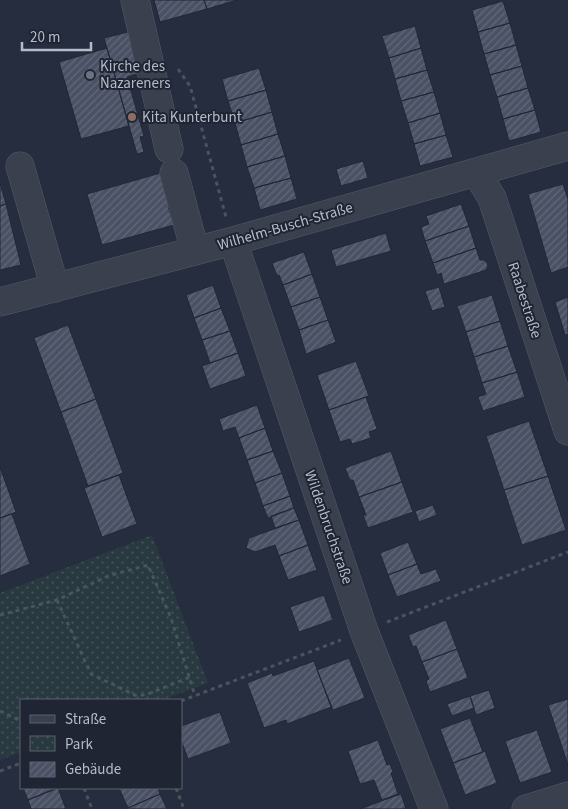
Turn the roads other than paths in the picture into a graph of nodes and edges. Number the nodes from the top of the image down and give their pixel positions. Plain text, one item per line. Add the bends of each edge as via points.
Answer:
1 (135, 0) edge
2 (568, 146) edge
3 (20, 166) dead end
4 (476, 172) junction
5 (233, 241) junction
6 (195, 251) junction
7 (55, 288) junction
8 (0, 302) edge
9 (568, 431) edge
10 (568, 796) edge
11 (434, 809) edge
12 (526, 809) edge

1 - 6 street
2 - 4 street, Wilhelm-Busch-Straße
3 - 7 street
4 - 5 street, Wilhelm-Busch-Straße
4 - 9 street, Raabestraße via 492,198
5 - 6 street, Wilhelm-Busch-Straße
5 - 11 street, Wildenbruchstraße via 364,631
6 - 7 street, Wilhelm-Busch-Straße
7 - 8 street, Wilhelm-Busch-Straße
10 - 12 street

